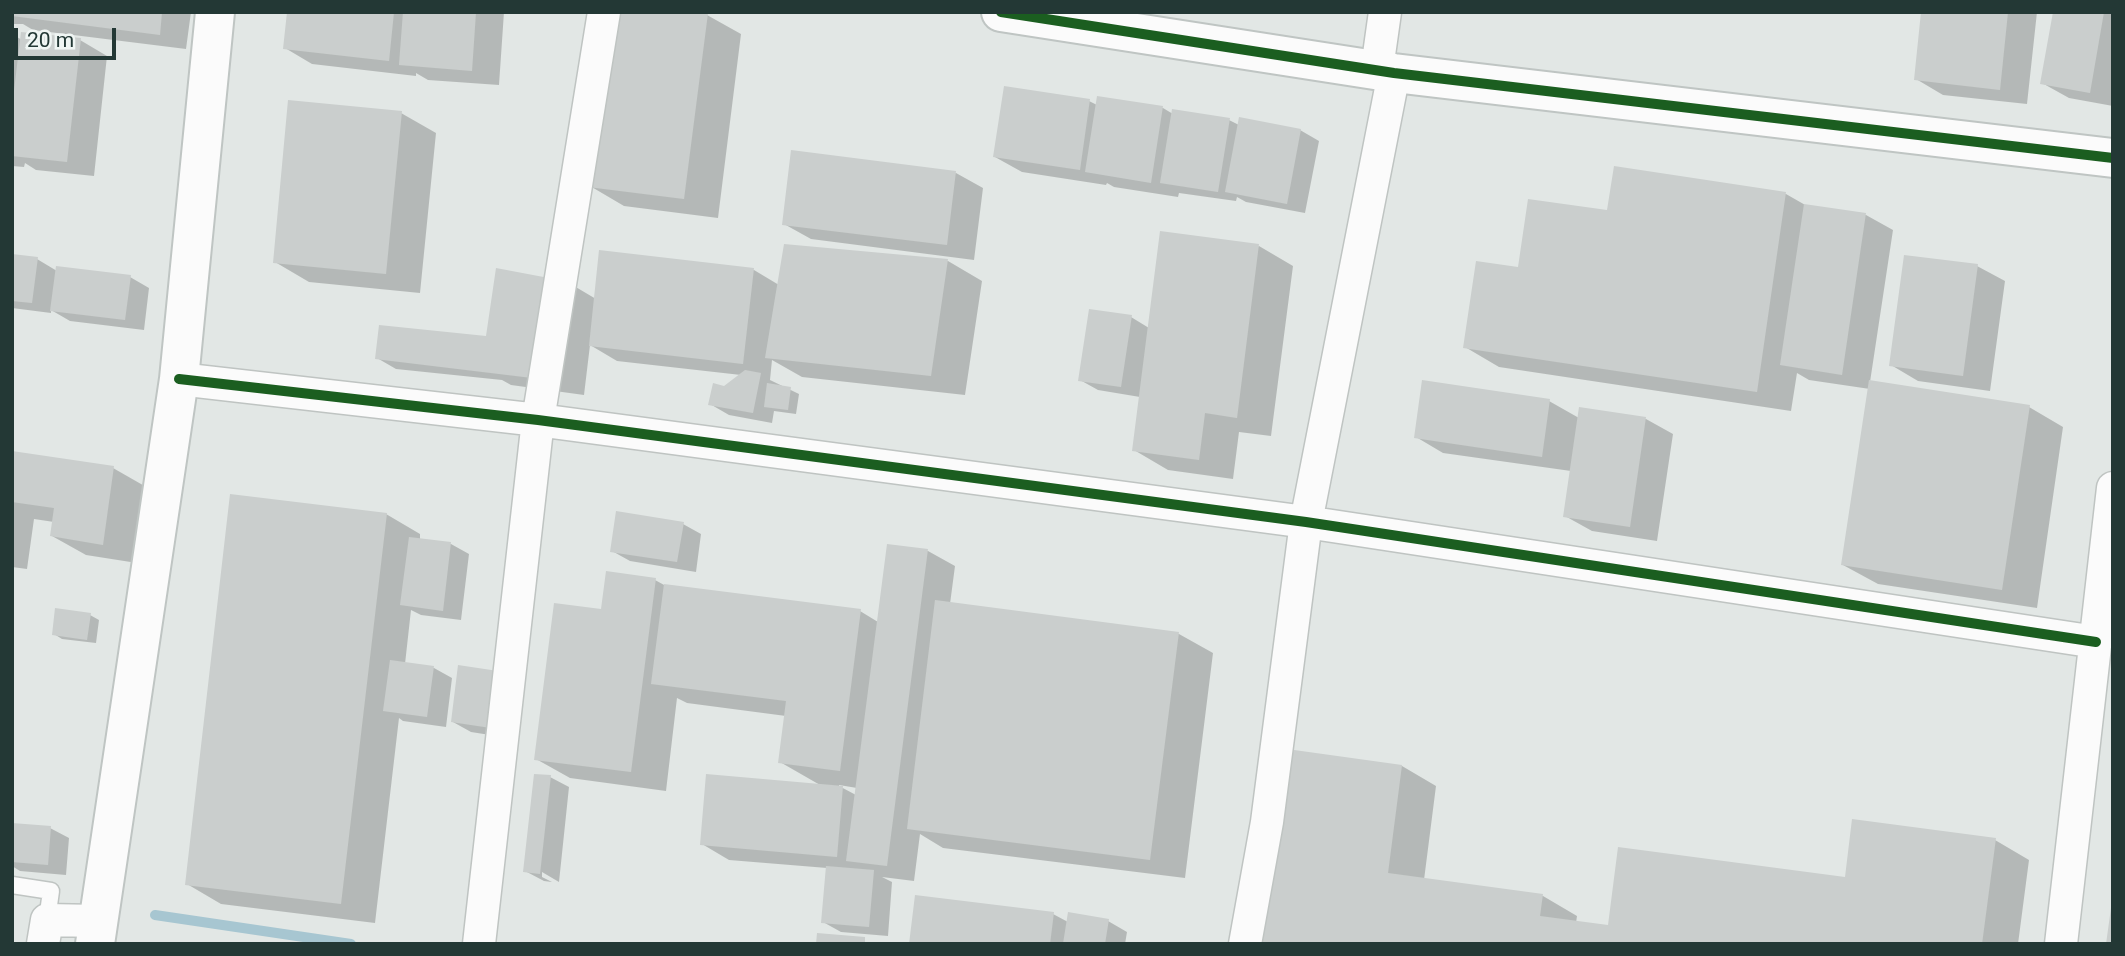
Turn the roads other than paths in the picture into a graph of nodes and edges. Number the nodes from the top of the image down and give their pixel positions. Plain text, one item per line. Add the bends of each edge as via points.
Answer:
1 (215, 12) edge
2 (604, 12) edge
3 (1001, 12) edge
4 (1385, 12) edge
5 (1385, 71) junction
6 (2113, 158) edge
7 (179, 379) junction
8 (538, 420) junction
9 (2113, 488) edge
10 (1306, 522) junction
11 (2096, 642) junction
12 (12, 885) edge
13 (45, 932) edge
14 (97, 932) edge
15 (479, 944) edge
16 (1245, 944) edge
17 (2061, 944) edge

1 - 7 street
2 - 8 street
3 - 5 street
4 - 5 street
5 - 6 street
5 - 10 street
7 - 8 street
7 - 14 street
8 - 10 street
8 - 15 street
9 - 11 street
10 - 11 street
10 - 16 street
11 - 17 street
12 - 13 lane via 51,891
13 - 14 street

